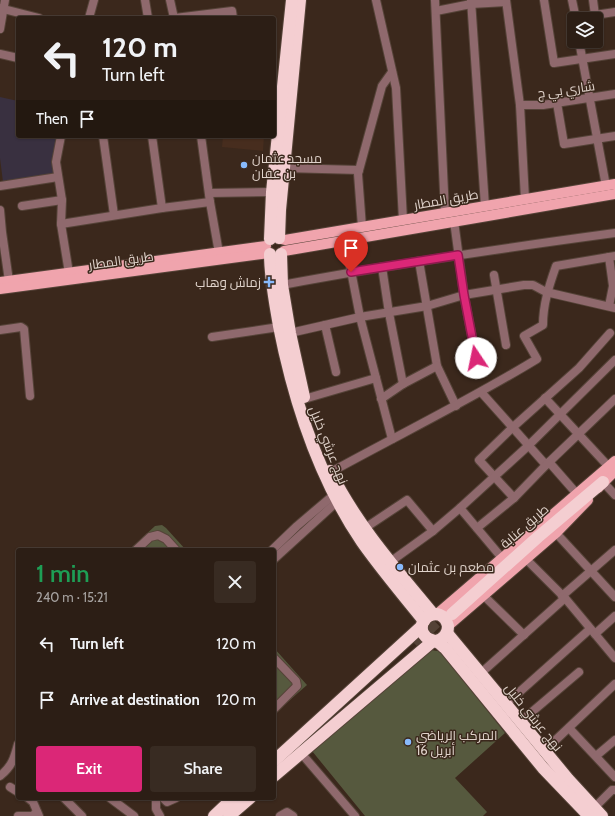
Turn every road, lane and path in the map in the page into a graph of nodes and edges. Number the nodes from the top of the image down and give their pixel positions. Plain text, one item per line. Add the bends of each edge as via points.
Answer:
1 (5, 0) edge
2 (94, 0) edge
3 (145, 0) edge
4 (170, 0) edge
5 (292, 0) edge
6 (300, 0) edge
7 (376, 0) edge
8 (435, 0) edge
9 (544, 0) edge
10 (572, 0) edge
11 (593, 0) edge
12 (506, 1) edge
13 (471, 2) edge
14 (2, 8) edge
15 (436, 11) junction
16 (575, 12) edge
17 (595, 12) edge
18 (615, 12) edge
19 (603, 14) edge
20 (32, 16) edge
21 (90, 16) edge
22 (148, 16) edge
23 (174, 16) edge
24 (198, 16) edge
25 (233, 16) edge
26 (0, 30) edge
27 (581, 48) edge
28 (0, 54) edge
29 (615, 54) edge
30 (16, 58) edge
31 (582, 59) junction
32 (392, 72) junction
33 (615, 94) edge
34 (278, 96) edge
35 (590, 98) junction
36 (557, 103) junction
37 (520, 105) junction
38 (276, 128) edge
39 (615, 136) edge
40 (61, 138) edge
41 (103, 138) edge
42 (152, 138) edge
43 (201, 138) edge
44 (275, 138) edge
45 (597, 139) junction
46 (284, 168) junction
47 (359, 170) junction
48 (58, 177) junction
49 (610, 185) edge
50 (0, 186) edge
51 (272, 192) junction
52 (209, 193) junction
53 (615, 194) edge
54 (524, 199) junction
55 (62, 200) junction
56 (210, 202) junction
57 (22, 206) dead end
58 (485, 206) junction
59 (162, 208) junction
60 (0, 210) edge
61 (445, 213) junction
62 (114, 215) junction
63 (402, 220) junction
64 (454, 221) junction
65 (61, 224) junction
66 (362, 227) junction
67 (1, 232) edge
68 (615, 233) edge
69 (345, 240) junction
70 (275, 247) junction
71 (458, 255) junction
72 (220, 256) junction
73 (612, 256) edge
74 (419, 261) junction
75 (382, 267) junction
76 (351, 272) junction
77 (69, 273) junction
78 (494, 275) dead end
79 (5, 285) edge
80 (282, 285) junction
81 (496, 290) junction
82 (546, 292) junction
83 (464, 295) junction
84 (426, 306) junction
85 (612, 307) edge
86 (389, 313) junction
87 (360, 318) junction
88 (325, 325) junction
89 (279, 327) junction
90 (0, 330) edge
91 (290, 333) junction
92 (610, 334) dead end
93 (212, 337) dead end
94 (506, 345) dead end
95 (476, 358) dead end
96 (615, 360) edge
97 (437, 366) junction
98 (336, 372) dead end
99 (376, 378) junction
100 (403, 384) junction
101 (481, 392) junction
102 (30, 396) dead end
103 (545, 398) junction
104 (304, 399) junction
105 (381, 399) junction
106 (615, 399) edge
107 (456, 406) junction
108 (561, 415) junction
109 (512, 428) junction
110 (578, 434) junction
111 (392, 439) junction
112 (528, 446) junction
113 (547, 463) junction
114 (613, 466) edge
115 (331, 472) junction
116 (494, 477) junction
117 (600, 480) junction
118 (577, 494) junction
119 (615, 495) edge
120 (338, 496) junction
121 (514, 498) junction
122 (460, 508) junction
123 (365, 528) junction
124 (477, 528) junction
125 (433, 531) junction
126 (556, 533) junction
127 (138, 548) edge
128 (174, 548) edge
129 (274, 548) edge
130 (615, 550) edge
131 (276, 557) edge
132 (502, 558) junction
133 (526, 559) junction
134 (390, 562) junction
135 (591, 571) junction
136 (483, 595) junction
137 (564, 597) junction
138 (615, 597) edge
139 (451, 612) tunnel mouth
140 (615, 616) edge
141 (422, 629) junction
142 (448, 629) junction
143 (592, 632) junction
144 (524, 635) junction
145 (434, 641) junction
146 (448, 652) junction
147 (615, 658) edge
148 (276, 660) edge
149 (579, 672) dead end
150 (481, 673) junction
151 (615, 684) edge
152 (506, 704) junction
153 (276, 707) edge
154 (520, 722) junction
155 (569, 728) junction
156 (615, 740) edge
157 (16, 750) edge
158 (302, 751) junction
159 (544, 751) junction
160 (596, 756) junction
161 (276, 759) edge
162 (276, 774) edge
163 (0, 776) edge
164 (615, 776) edge
165 (10, 788) dead end
166 (615, 790) edge
167 (16, 791) edge
168 (30, 800) edge
169 (66, 800) edge
170 (112, 800) edge
171 (156, 800) edge
172 (231, 800) edge
173 (248, 800) edge
174 (125, 813) edge
175 (595, 813) edge
176 (350, 814) edge
177 (35, 815) edge
178 (18, 816) edge
179 (82, 816) edge
180 (134, 816) edge
181 (160, 816) edge
182 (214, 816) edge
183 (229, 816) edge
184 (280, 816) edge
185 (293, 816) edge

1 - 14 street
2 - 21 street
3 - 22 street
4 - 23 street
5 - 34 highway, نهج عرشي خليل
6 - 46 highway, نهج عرشي خليل
7 - 32 street
8 - 15 street
9 - 31 street via 554,63
10 - 16 street
11 - 17 street
12 - 13 street
12 - 37 street
13 - 15 street
13 - 58 street
14 - 20 street
14 - 26 street
15 - 61 street
18 - 19 street
24 - 25 street via 232,11
27 - 31 street
28 - 30 street
29 - 31 street
31 - 35 street
32 - 47 street via 382,86
32 - 63 street via 396,88
33 - 35 street, شاري بي ج
34 - 38 highway, نهج عرشي خليل
35 - 36 street, شاري بي ج
35 - 45 street
36 - 37 street, شاري بي ج
36 - 45 street via 564,144
37 - 54 street
39 - 45 street
40 - 48 street via 56,162
41 - 62 street
42 - 59 street
43 - 52 street
44 - 51 highway, نهج عرشي خليل
45 - 49 street
46 - 47 street
46 - 70 highway, نهج عرشي خليل
47 - 66 street
48 - 50 street
48 - 55 street
49 - 54 main road, طريق المطار
51 - 52 street
51 - 70 highway, نهج عرشي خليل
52 - 56 street
53 - 64 main road, طريق المطار
54 - 58 main road, طريق المطار
55 - 57 street
55 - 65 street
56 - 59 street
56 - 72 street
58 - 61 main road, طريق المطار
59 - 62 street
60 - 67 street
61 - 63 main road, طريق المطار
62 - 65 street
63 - 66 main road, طريق المطار
64 - 69 main road, طريق المطار
64 - 71 street
65 - 77 street
66 - 70 main road, طريق المطار via 285,240
67 - 79 street
68 - 71 street
69 - 70 main road, طريق المطار
69 - 76 street
70 - 72 main road, طريق المطار
70 - 80 highway, نهج عرشي خليل
70 - 89 highway, نهج عرشي خليل via 271,275
71 - 74 street
71 - 83 street
72 - 77 main road, طريق المطار
72 - 79 main road, طريق المطار
73 - 82 street via 556,266
73 - 85 street
74 - 75 street
74 - 84 street
75 - 76 street
75 - 86 street
76 - 80 street
76 - 87 street
77 - 79 main road, طريق المطار
78 - 81 street
80 - 91 highway, نهج عرشي خليل
81 - 82 street via 533,285
81 - 83 street
81 - 94 street
82 - 85 street
82 - 101 street via 542,325 524,336 537,359
83 - 84 street
83 - 95 street
84 - 86 street
84 - 97 street
86 - 87 street
86 - 100 street
87 - 88 street
87 - 99 street
88 - 91 street
88 - 98 street
89 - 93 street
89 - 120 highway, نهج عرشي خليل via 304,425 318,459
90 - 102 street via 20,327 24,329
91 - 104 highway, نهج عرشي خليل
92 - 103 street via 579,368
96 - 108 street
97 - 100 street
97 - 107 street
99 - 104 street
99 - 105 street
100 - 105 street
101 - 107 street
101 - 109 street
103 - 108 street
103 - 109 street
104 - 115 highway, نهج عرشي خليل
105 - 111 street
106 - 110 street
107 - 111 street
108 - 110 street
108 - 112 street
109 - 112 street
109 - 116 street via 479,460
110 - 113 street
110 - 114 street
111 - 115 street
112 - 113 street
112 - 116 street
113 - 118 street
113 - 121 street
114 - 117 main road, طريق عنابة
115 - 120 highway, نهج عرشي خليل
116 - 121 street
116 - 122 street
117 - 118 main road
117 - 119 street
117 - 126 main road via 575,515
117 - 139 highway, طريق عنابة
118 - 132 main road
120 - 123 highway, نهج عرشي خليل
120 - 129 street
120 - 131 street
120 - 141 highway, نهج عرشي خليل via 362,542
121 - 124 street
122 - 124 street
122 - 125 street
123 - 125 street via 407,500
123 - 134 highway, نهج عرشي خليل
124 - 132 street
125 - 134 street
126 - 133 main road
126 - 135 street
127 - 128 street via 150,537 158,535
130 - 135 street
132 - 141 main road
133 - 136 main road
133 - 137 street
134 - 141 highway, نهج عرشي خليل
135 - 137 street
135 - 138 street
136 - 142 main road
136 - 144 street
137 - 143 street
137 - 144 street
140 - 143 street
141 - 142 highway, نهج عرشي خليل via 443,617
141 - 145 highway
141 - 145 highway, نهج عرشي خليل via 425,636
141 - 146 highway via 434,648
141 - 158 highway
141 - 161 highway
142 - 145 highway via 441,639
142 - 150 highway, نهج عرشي خليل
143 - 147 street
143 - 152 street
144 - 150 street
145 - 146 highway, نهج عرشي خليل
146 - 175 highway, نهج عرشي خليل via 543,768
148 - 153 street via 296,681 297,686
149 - 154 street
150 - 152 highway, نهج عرشي خليل
151 - 155 street
152 - 154 highway, نهج عرشي خليل
154 - 159 highway, نهج عرشي خليل
155 - 159 street
155 - 160 street
156 - 160 street
157 - 163 street via 9,769
158 - 162 highway
158 - 176 street
159 - 175 highway, نهج عرشي خليل
160 - 164 street
165 - 167 street
166 - 175 street via 612,790
168 - 177 street
169 - 179 street
170 - 174 street
171 - 181 street via 156,809
172 - 182 highway
173 - 183 highway
174 - 180 street
177 - 178 street
184 - 185 street via 287,812

